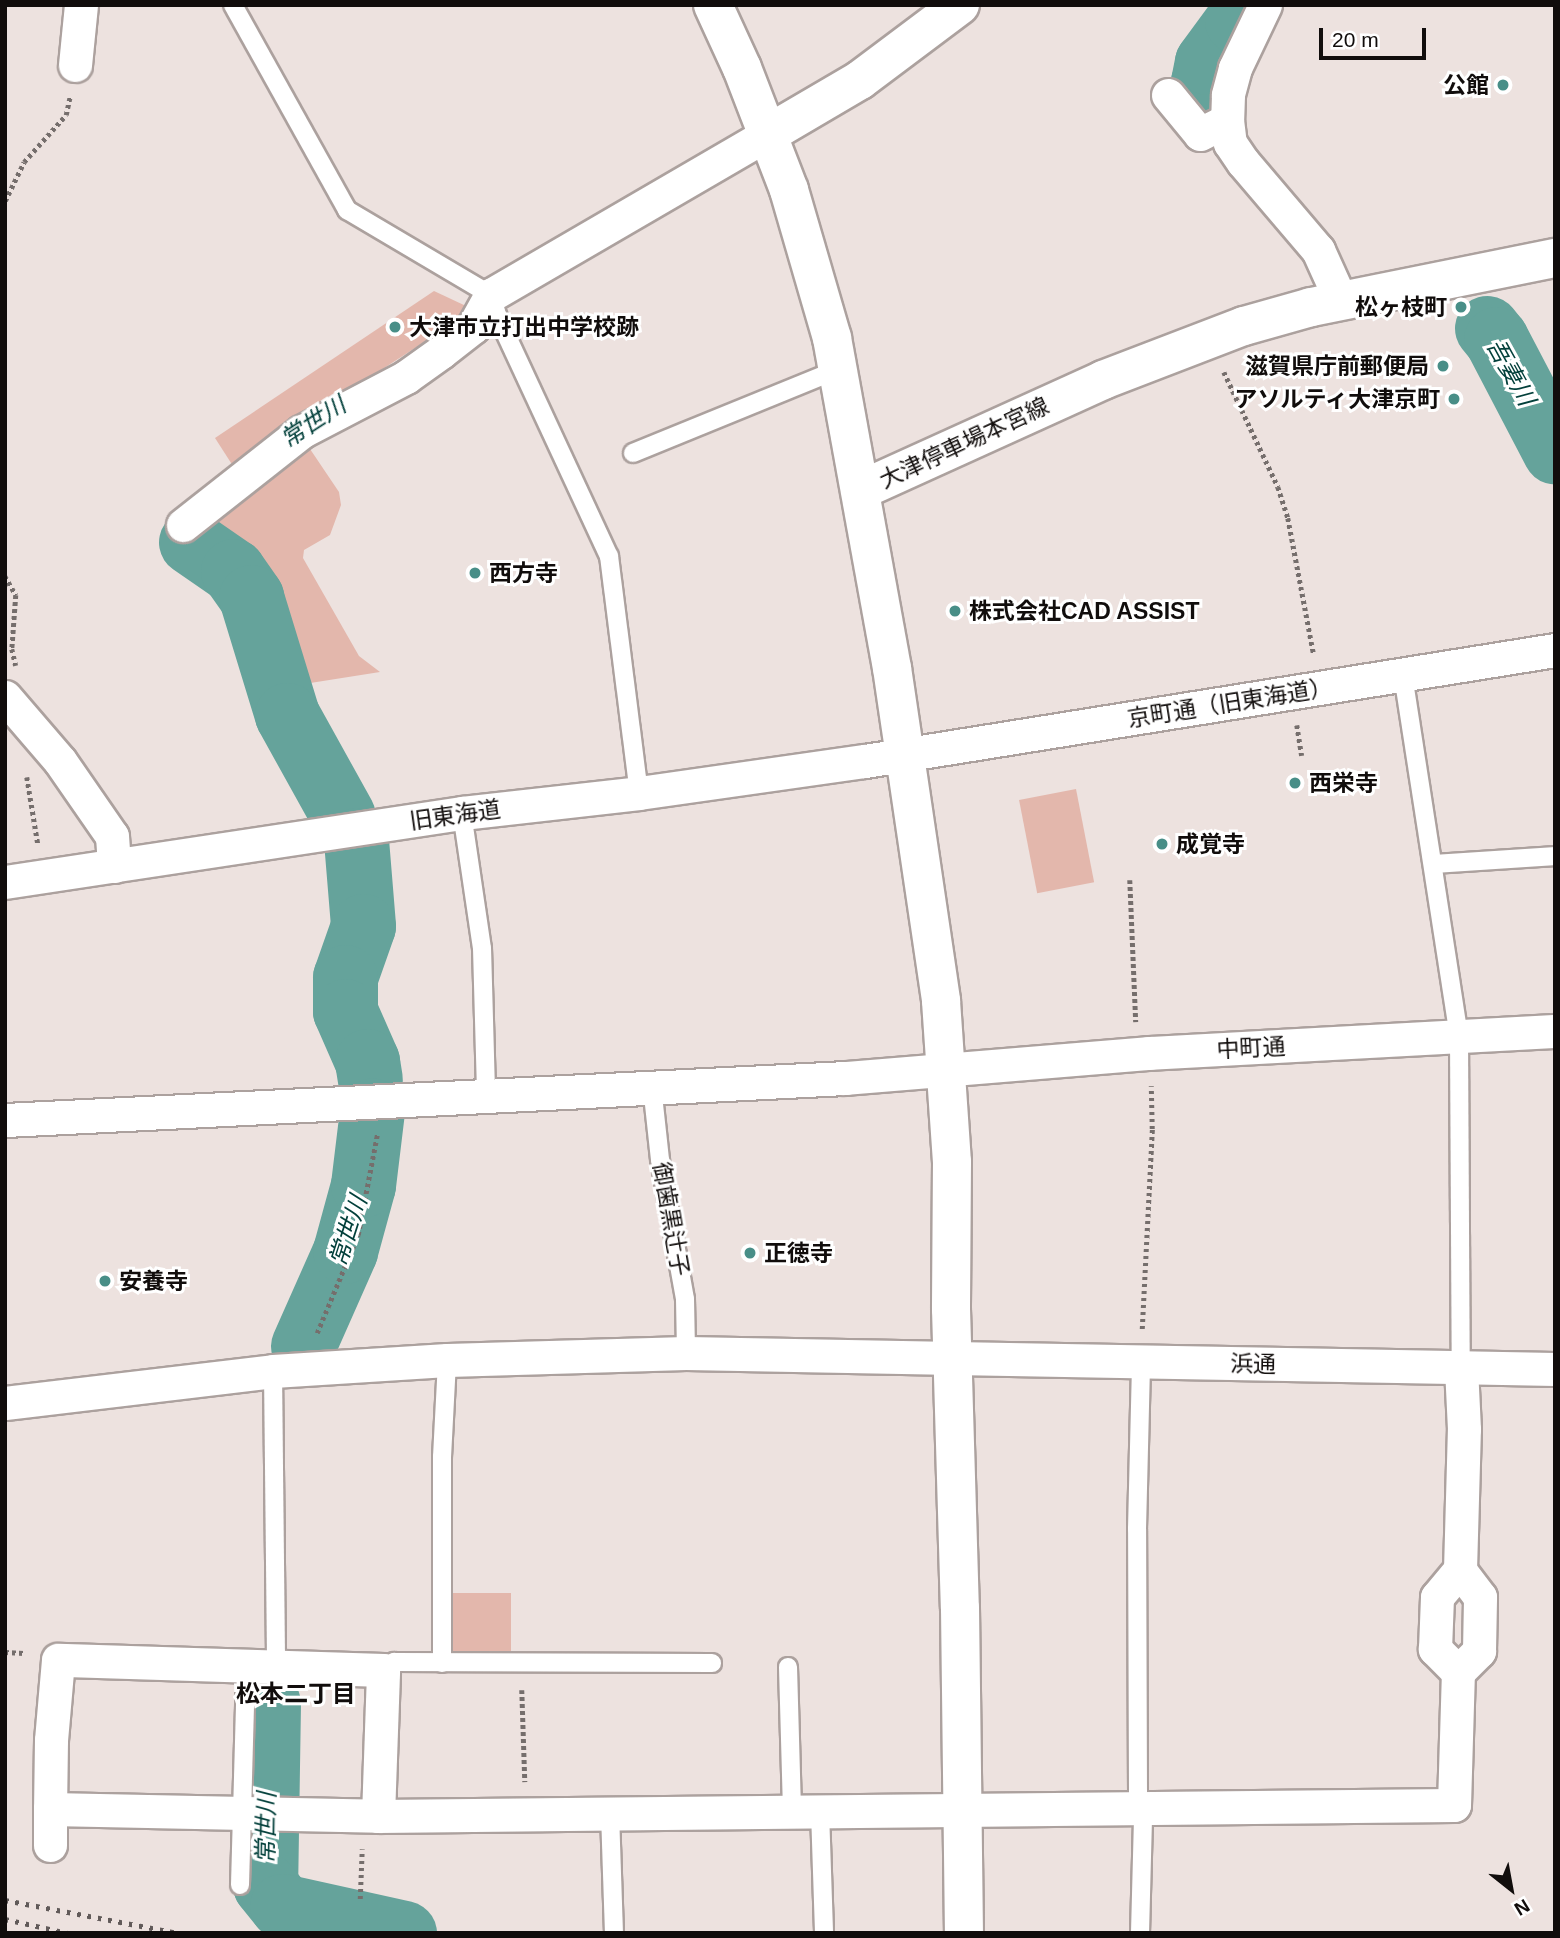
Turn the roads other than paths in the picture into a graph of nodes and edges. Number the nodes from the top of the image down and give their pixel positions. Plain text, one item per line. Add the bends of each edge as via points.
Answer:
1 (81, 5) edge
2 (233, 5) edge
3 (713, 5) edge
4 (960, 5) edge
5 (1265, 5) edge
6 (75, 65) road end
7 (1168, 95) dead end
8 (1227, 120) junction
9 (768, 134) junction
10 (1555, 258) edge
11 (491, 295) junction
12 (1341, 301) junction
13 (839, 369) junction
14 (633, 453) dead end
15 (861, 490) junction
16 (183, 524) dead end
17 (1555, 650) edge
18 (1403, 675) junction
19 (12, 685) edge
20 (905, 754) junction
21 (639, 793) junction
22 (462, 813) junction
23 (1555, 856) edge
24 (1435, 864) junction
25 (114, 866) junction
26 (5, 882) edge
27 (1555, 1031) edge
28 (1459, 1036) junction
29 (947, 1068) junction
30 (652, 1086) junction
31 (486, 1094) junction
32 (5, 1120) edge
33 (686, 1353) junction
34 (952, 1358) junction
35 (447, 1360) junction
36 (1141, 1361) junction
37 (1461, 1368) junction
38 (1555, 1369) edge
39 (288, 1371) junction
40 (5, 1403) edge
41 (1460, 1570) junction
42 (712, 1662) dead end
43 (442, 1663) junction
44 (261, 1667) junction
45 (789, 1667) dead end
46 (383, 1670) junction
47 (1458, 1672) junction
48 (1141, 1808) junction
49 (50, 1809) junction
50 (964, 1810) junction
51 (806, 1811) junction
52 (610, 1813) junction
53 (256, 1814) junction
54 (370, 1816) junction
55 (50, 1845) dead end
56 (240, 1885) dead end
57 (614, 1933) edge
58 (824, 1933) edge
59 (964, 1933) edge
60 (1140, 1933) edge

1 - 6 street
2 - 11 lane via 347,211
3 - 9 street, 大津停車場本宮線
4 - 9 street via 860,80
5 - 8 street via 1236,68
7 - 8 street via 1200,134
8 - 12 street via 1230,142 1318,250
9 - 11 street
9 - 13 street, 大津停車場本宮線 via 814,266
10 - 12 street, 大津停車場本宮線
11 - 16 street via 473,327 441,352 406,377 301,432
11 - 21 lane via 496,315 609,556
12 - 15 street, 大津停車場本宮線 via 1208,338 995,427
13 - 14 lane
13 - 15 street, 大津停車場本宮線
15 - 20 street
17 - 18 street, 京町通（旧東海道）
18 - 20 street, 京町通（旧東海道）
18 - 24 lane
19 - 25 street via 112,836
20 - 21 street, 旧東海道
20 - 29 street
21 - 22 street, 旧東海道
22 - 25 street, 旧東海道
22 - 31 lane via 482,948
23 - 24 lane
24 - 28 lane
25 - 26 street, 旧東海道
27 - 28 street, 中町通
28 - 29 street, 中町通
28 - 37 lane
29 - 30 street, 中町通 via 845,1078
29 - 34 street
30 - 31 street, 中町通
30 - 33 lane, 御歯黒辻子 via 685,1299
31 - 32 street, 中町通
33 - 34 street, 浜通
33 - 35 street, 浜通
34 - 36 street, 浜通
34 - 50 street
35 - 39 street, 浜通
35 - 43 lane
36 - 37 street, 浜通
36 - 48 lane
37 - 38 street, 浜通
37 - 41 street
39 - 40 street, 浜通
39 - 44 lane
41 - 47 street via 1480,1597 1479,1651
41 - 47 street via 1437,1597 1435,1649
42 - 43 lane
43 - 46 lane via 394,1662
44 - 46 street
44 - 49 street via 58,1660
44 - 53 lane
45 - 51 lane
46 - 54 street
47 - 48 street via 1454,1805
48 - 50 street
48 - 60 lane
49 - 53 street
49 - 55 street
50 - 51 street
50 - 59 street
51 - 52 street
51 - 58 lane
52 - 54 street
52 - 57 lane
53 - 54 street
53 - 56 lane

